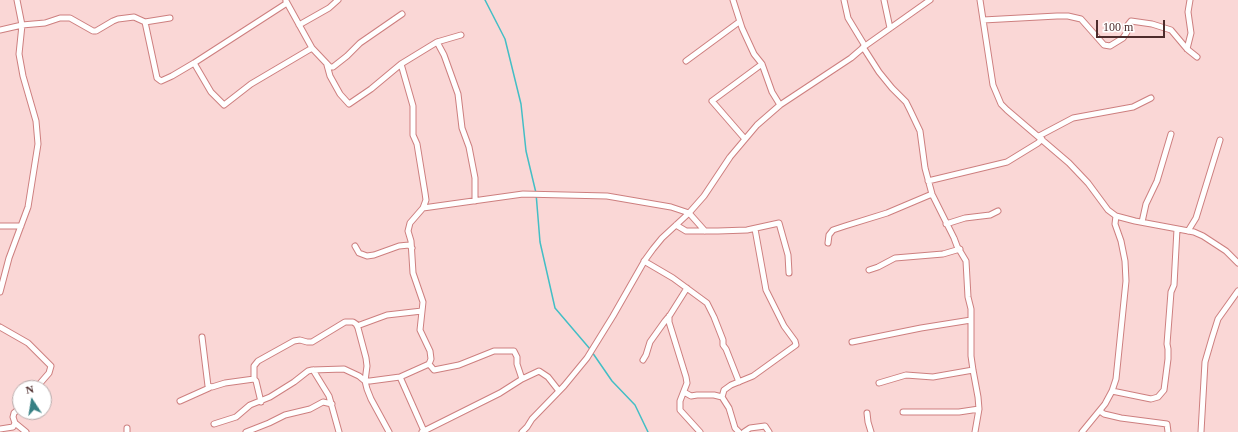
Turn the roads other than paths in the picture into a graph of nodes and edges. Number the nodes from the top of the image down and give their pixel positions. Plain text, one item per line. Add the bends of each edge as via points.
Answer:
1 (17, 0) edge
2 (338, 0) edge
3 (733, 0) edge
4 (844, 0) edge
5 (884, 0) edge
6 (930, 0) edge
7 (980, 0) edge
8 (1190, 0) edge
9 (286, 1) edge
10 (402, 14) dead end
11 (170, 18) dead end
12 (983, 20) junction
13 (145, 22) junction
14 (739, 22) junction
15 (22, 25) junction
16 (299, 25) junction
17 (890, 28) junction
18 (0, 30) edge
19 (461, 35) dead end
20 (437, 42) junction
21 (864, 47) junction
22 (312, 48) junction
23 (1187, 49) junction
24 (1197, 58) dead end
25 (686, 61) dead end
26 (194, 63) junction
27 (401, 64) junction
28 (762, 64) junction
29 (327, 65) junction
30 (1151, 98) dead end
31 (780, 105) junction
32 (1171, 134) dead end
33 (1040, 138) junction
34 (745, 139) junction
35 (1220, 140) dead end
36 (928, 181) junction
37 (932, 194) junction
38 (475, 201) junction
39 (423, 208) junction
40 (998, 212) dead end
41 (689, 213) junction
42 (1116, 216) junction
43 (1142, 222) junction
44 (946, 224) junction
45 (676, 225) junction
46 (0, 226) edge
47 (21, 226) junction
48 (755, 229) junction
49 (1177, 229) junction
50 (705, 231) junction
51 (1188, 231) junction
52 (828, 243) dead end
53 (355, 246) dead end
54 (412, 248) junction
55 (960, 249) junction
56 (644, 261) junction
57 (1238, 262) edge
58 (869, 270) dead end
59 (789, 273) dead end
60 (687, 288) junction
61 (1238, 291) edge
62 (0, 292) edge
63 (422, 311) junction
64 (669, 316) junction
65 (971, 320) junction
66 (357, 326) junction
67 (0, 327) edge
68 (202, 337) dead end
69 (852, 342) dead end
70 (643, 360) dead end
71 (429, 364) junction
72 (313, 370) junction
73 (972, 370) junction
74 (400, 376) junction
75 (254, 379) junction
76 (522, 379) junction
77 (43, 380) edge
78 (365, 381) junction
79 (739, 382) junction
80 (880, 383) dead end
81 (209, 388) junction
82 (559, 391) junction
83 (1112, 391) junction
84 (684, 392) junction
85 (722, 397) junction
86 (180, 401) dead end
87 (261, 402) junction
88 (332, 404) junction
89 (979, 409) junction
90 (1100, 411) junction
91 (903, 412) dead end
92 (867, 413) dead end
93 (14, 420) edge
94 (15, 423) junction
95 (214, 424) dead end
96 (0, 429) edge
97 (529, 430) edge
98 (26, 432) edge
99 (246, 432) edge
100 (339, 432) edge
101 (389, 432) edge
102 (423, 432) edge
103 (522, 432) edge
104 (700, 432) edge
105 (739, 432) edge
106 (744, 432) edge
107 (769, 432) edge
108 (871, 432) edge
109 (975, 432) edge
110 (1082, 432) edge
111 (1168, 432) edge
112 (1201, 432) edge

1 - 15 street
2 - 16 street
3 - 14 street
4 - 21 street via 848,18
5 - 17 street
6 - 17 street
7 - 12 street
8 - 23 street via 1188,12 1191,33
9 - 16 street
9 - 26 street
10 - 29 street via 360,43 333,67
11 - 13 street
12 - 23 street via 1057,16 1081,19 1104,45 1110,46 1123,38 1131,21 1171,30
12 - 33 street via 993,86 1001,104
13 - 15 street via 134,17 118,19 96,31 70,18
13 - 26 street via 157,78 161,81
14 - 25 street
14 - 28 street via 754,54
15 - 18 street
15 - 47 street via 19,54 36,121 38,144 28,207
16 - 22 street
17 - 21 street
19 - 20 street
20 - 27 street
20 - 38 street via 458,94 462,128 475,178
21 - 31 street
21 - 36 street via 879,72 910,110 920,131
22 - 26 street via 251,84 224,105 212,92
22 - 29 street
23 - 24 street
27 - 29 street via 349,104 340,94
27 - 39 street via 413,106 413,135 417,144 426,200
28 - 31 street via 772,92
28 - 34 street via 712,101
30 - 33 street via 1133,107 1073,118
31 - 34 street
32 - 43 street
33 - 36 street via 1038,143 1007,162
33 - 42 street via 1079,173 1108,210
34 - 41 street
35 - 51 street via 1196,218
36 - 37 street
37 - 44 street
37 - 52 street via 887,213 833,230
38 - 39 street
38 - 41 street via 523,194 607,196 671,207
39 - 54 street via 408,227
40 - 44 street
41 - 45 street
41 - 50 street
42 - 43 street
42 - 83 street via 1115,224 1124,254 1126,281 1119,357
43 - 49 street
44 - 55 street
45 - 50 street via 686,231
45 - 56 street
46 - 47 street
47 - 62 street
48 - 50 street
48 - 59 street via 779,223 788,255
48 - 79 street via 766,290 796,346 753,376
49 - 51 street
49 - 83 street via 1164,390 1158,397 1151,398
51 - 57 street via 1204,236
53 - 54 street via 359,253 367,256 399,246 409,245
54 - 63 street via 413,273 422,298
55 - 58 street via 943,254 895,258
55 - 65 street via 966,261
56 - 60 street
56 - 82 street via 587,358
60 - 64 street
60 - 79 street via 710,306
61 - 112 street via 1218,319 1205,362
63 - 66 street via 387,315
63 - 71 street via 420,330 430,351
64 - 70 street via 650,342
64 - 84 street via 686,377
65 - 69 street
65 - 73 street
66 - 75 street via 355,322 347,321 312,342 297,340 282,347 258,360 254,369
66 - 78 street via 366,362
67 - 77 street via 28,343 50,366 49,373
68 - 81 street
71 - 74 street
71 - 76 street via 434,370 459,365 494,351 514,351
72 - 78 street via 344,369
72 - 87 street
72 - 88 street via 330,396
73 - 80 street via 933,377 906,375
73 - 89 street
74 - 78 street
74 - 102 street
75 - 81 street
75 - 87 street
76 - 82 street via 539,371 548,377
76 - 102 street
78 - 101 street via 370,399
79 - 85 street via 724,390
81 - 86 street
82 - 97 street via 532,419
83 - 90 street
84 - 85 street via 691,396
84 - 104 street via 680,410
85 - 105 street
87 - 95 street via 250,405 236,417
88 - 99 street via 323,402
88 - 100 street
89 - 91 street via 959,412
89 - 109 street
90 - 110 street
90 - 111 street via 1121,418 1167,424
92 - 108 street
93 - 94 street
94 - 96 street via 13,426
94 - 98 street
97 - 103 street
106 - 107 street via 750,428 765,426

